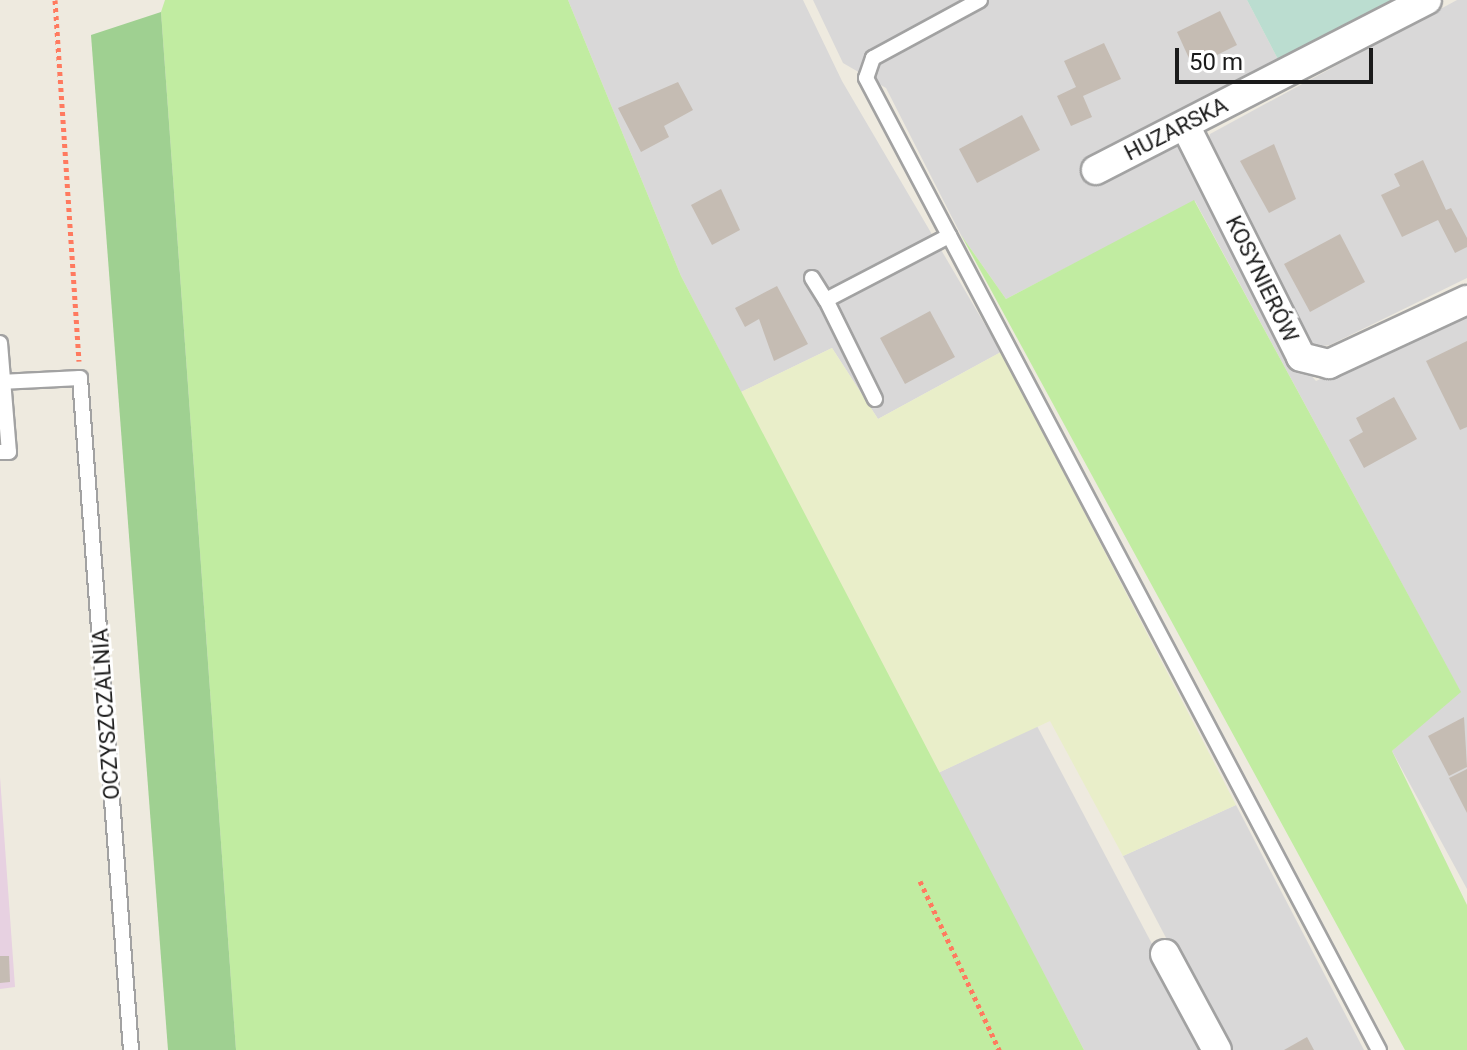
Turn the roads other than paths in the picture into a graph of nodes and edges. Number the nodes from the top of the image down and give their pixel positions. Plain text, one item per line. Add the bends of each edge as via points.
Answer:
1 (980, 0) edge
2 (1427, 0) edge
3 (1185, 125) junction
4 (1096, 170) dead end
5 (949, 236) junction
6 (812, 278) dead end
7 (826, 300) junction
8 (1467, 300) edge
9 (0, 343) edge
10 (2, 382) edge
11 (875, 399) dead end
12 (0, 452) edge
13 (1165, 954) dead end
14 (131, 1050) edge
15 (1217, 1050) edge
16 (1379, 1050) edge

1 - 5 lane via 873,58 866,78
2 - 3 street, HUZARSKA
3 - 4 street, HUZARSKA
3 - 8 street, KOSYNIERÓW via 1301,357 1329,364
5 - 7 lane
5 - 16 lane
6 - 7 lane
7 - 11 lane
9 - 10 lane
10 - 12 lane via 9,452
10 - 14 lane, OCZYSZCZALNIA via 80,378
13 - 15 street

